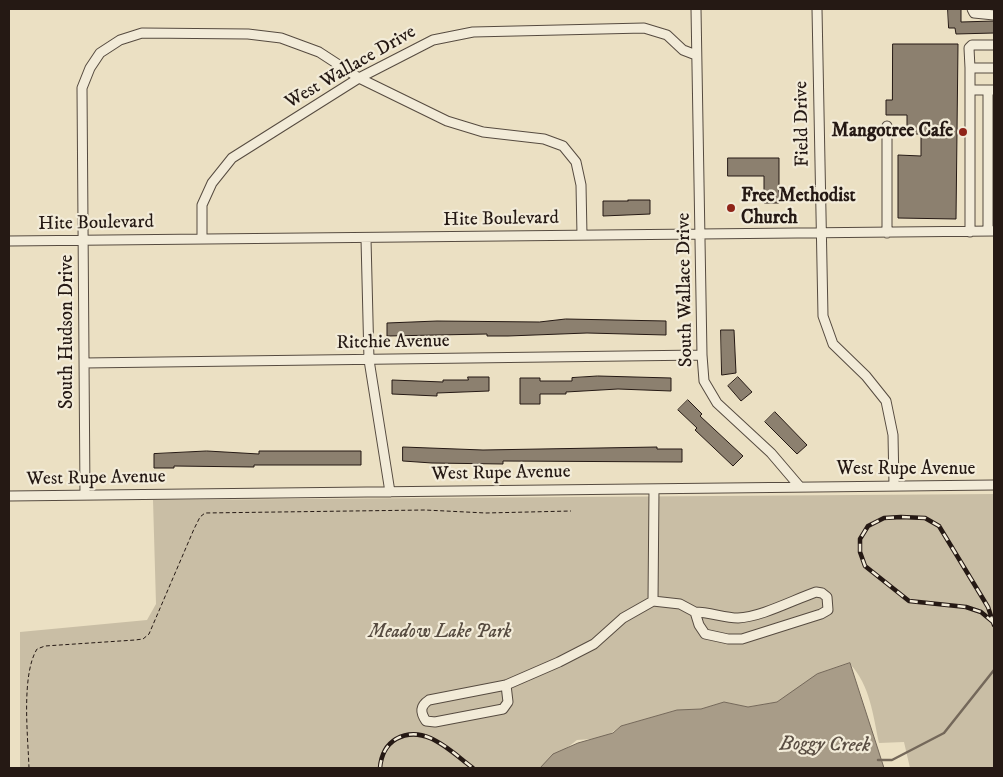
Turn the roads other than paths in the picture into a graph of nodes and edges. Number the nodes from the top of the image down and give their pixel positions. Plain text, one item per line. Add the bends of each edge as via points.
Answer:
1 (696, 9) edge
2 (817, 9) edge
3 (972, 9) edge
4 (994, 16) edge
5 (994, 45) edge
6 (696, 55) junction
7 (970, 68) junction
8 (994, 68) edge
9 (359, 78) junction
10 (970, 90) junction
11 (991, 90) edge
12 (887, 126) dead end
13 (991, 231) edge
14 (970, 232) junction
15 (820, 233) junction
16 (887, 233) junction
17 (582, 235) junction
18 (701, 235) junction
19 (202, 239) junction
20 (366, 239) junction
21 (9, 241) edge
22 (84, 241) junction
23 (702, 355) junction
24 (369, 360) junction
25 (84, 363) junction
26 (894, 486) junction
27 (994, 486) edge
28 (800, 487) junction
29 (654, 489) junction
30 (390, 492) junction
31 (84, 495) junction
32 (9, 496) edge
33 (653, 601) junction
34 (695, 612) junction
35 (506, 686) junction

1 - 6 street, South Wallace Drive
2 - 15 street, Field Drive
3 - 4 street via 974,13
5 - 7 street via 972,45 969,48
6 - 9 street, West Wallace Drive via 683,50 667,35 644,28 473,32 433,40
6 - 18 street, South Wallace Drive
7 - 8 street
7 - 10 street
9 - 17 street via 447,121 483,132 544,139 563,146 576,162 581,185
9 - 19 street, West Wallace Drive via 232,158 212,183 202,206
9 - 22 street, South Hudson Drive via 319,52 281,38 248,34 142,33 120,40 100,53 82,88
10 - 11 street
10 - 14 street
11 - 13 street
12 - 16 street
13 - 14 street, Hite Boulevard
14 - 16 street, Hite Boulevard
15 - 16 street, Hite Boulevard
15 - 18 street, Hite Boulevard
15 - 26 street, Field Drive via 823,316 833,344 886,401 893,436
17 - 18 street, Hite Boulevard
17 - 20 street, Hite Boulevard
18 - 23 street, South Wallace Drive
19 - 20 street, Hite Boulevard
19 - 22 street, Hite Boulevard
20 - 24 street
21 - 22 street, Hite Boulevard
22 - 25 street, South Hudson Drive
23 - 24 street, Ritchie Avenue
23 - 28 street, South Wallace Drive via 704,381 717,403 772,453
24 - 25 street, Ritchie Avenue
24 - 30 street
25 - 31 street, South Hudson Drive
26 - 27 street, West Rupe Avenue
26 - 28 street, West Rupe Avenue
28 - 29 street, West Rupe Avenue
29 - 30 street, West Rupe Avenue
29 - 33 street
30 - 31 street, West Rupe Avenue
31 - 32 street, West Rupe Avenue
33 - 34 street via 680,604
33 - 35 street via 622,618 594,644
34 - 34 street via 706,634 742,639 821,614 828,610 828,604 827,597 816,592 749,616 736,618
35 - 35 street via 429,700 421,711 426,721 435,722 504,709 508,702

